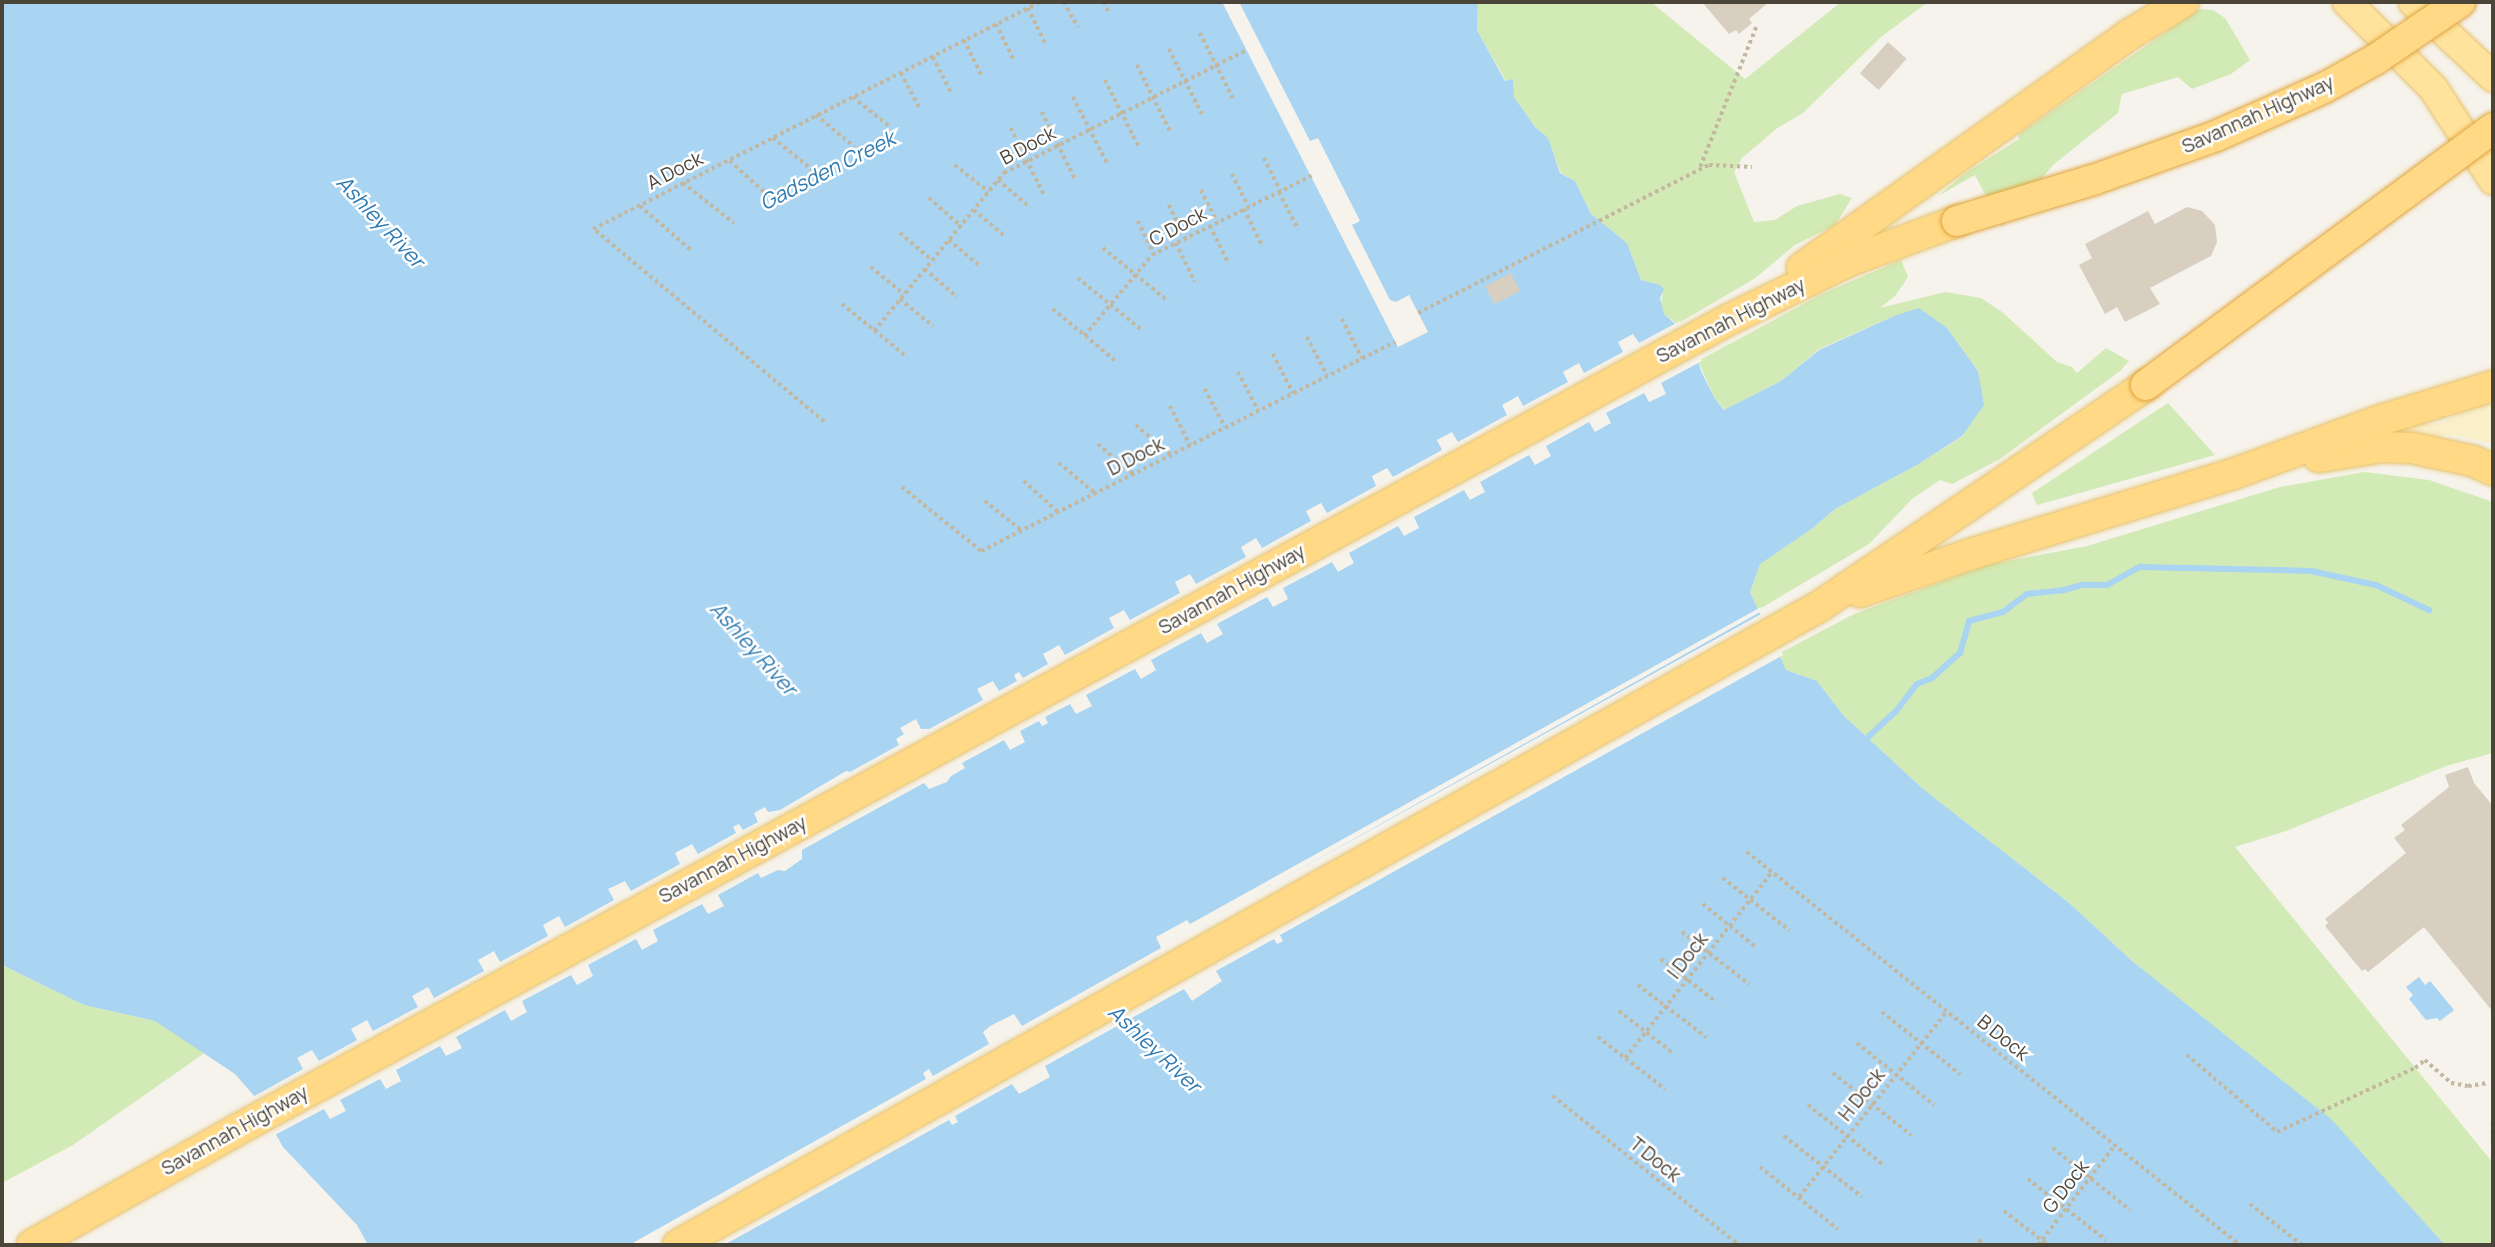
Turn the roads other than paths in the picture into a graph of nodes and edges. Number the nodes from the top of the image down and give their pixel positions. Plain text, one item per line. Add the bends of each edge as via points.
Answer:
1 (2183, 2) edge
2 (2347, 2) edge
3 (2413, 2) edge
4 (2460, 2) edge
5 (2493, 77) edge
6 (2493, 128) edge
7 (2493, 180) edge
8 (1730, 320) junction
9 (2493, 386) edge
10 (2493, 470) edge
11 (2233, 474) junction
12 (1812, 610) junction
13 (32, 1245) edge
14 (678, 1245) edge

1 - 8 highway via 2127,36
2 - 7 main road via 2433,88
3 - 5 main road
4 - 8 highway, Savannah Highway, bridge via 2324,88 2216,136 1849,261
6 - 12 highway, bridge via 2146,385
8 - 13 highway, Savannah Highway
9 - 11 highway via 2381,420
10 - 11 highway via 2444,453 2382,447
11 - 12 highway via 1971,554
12 - 14 highway

